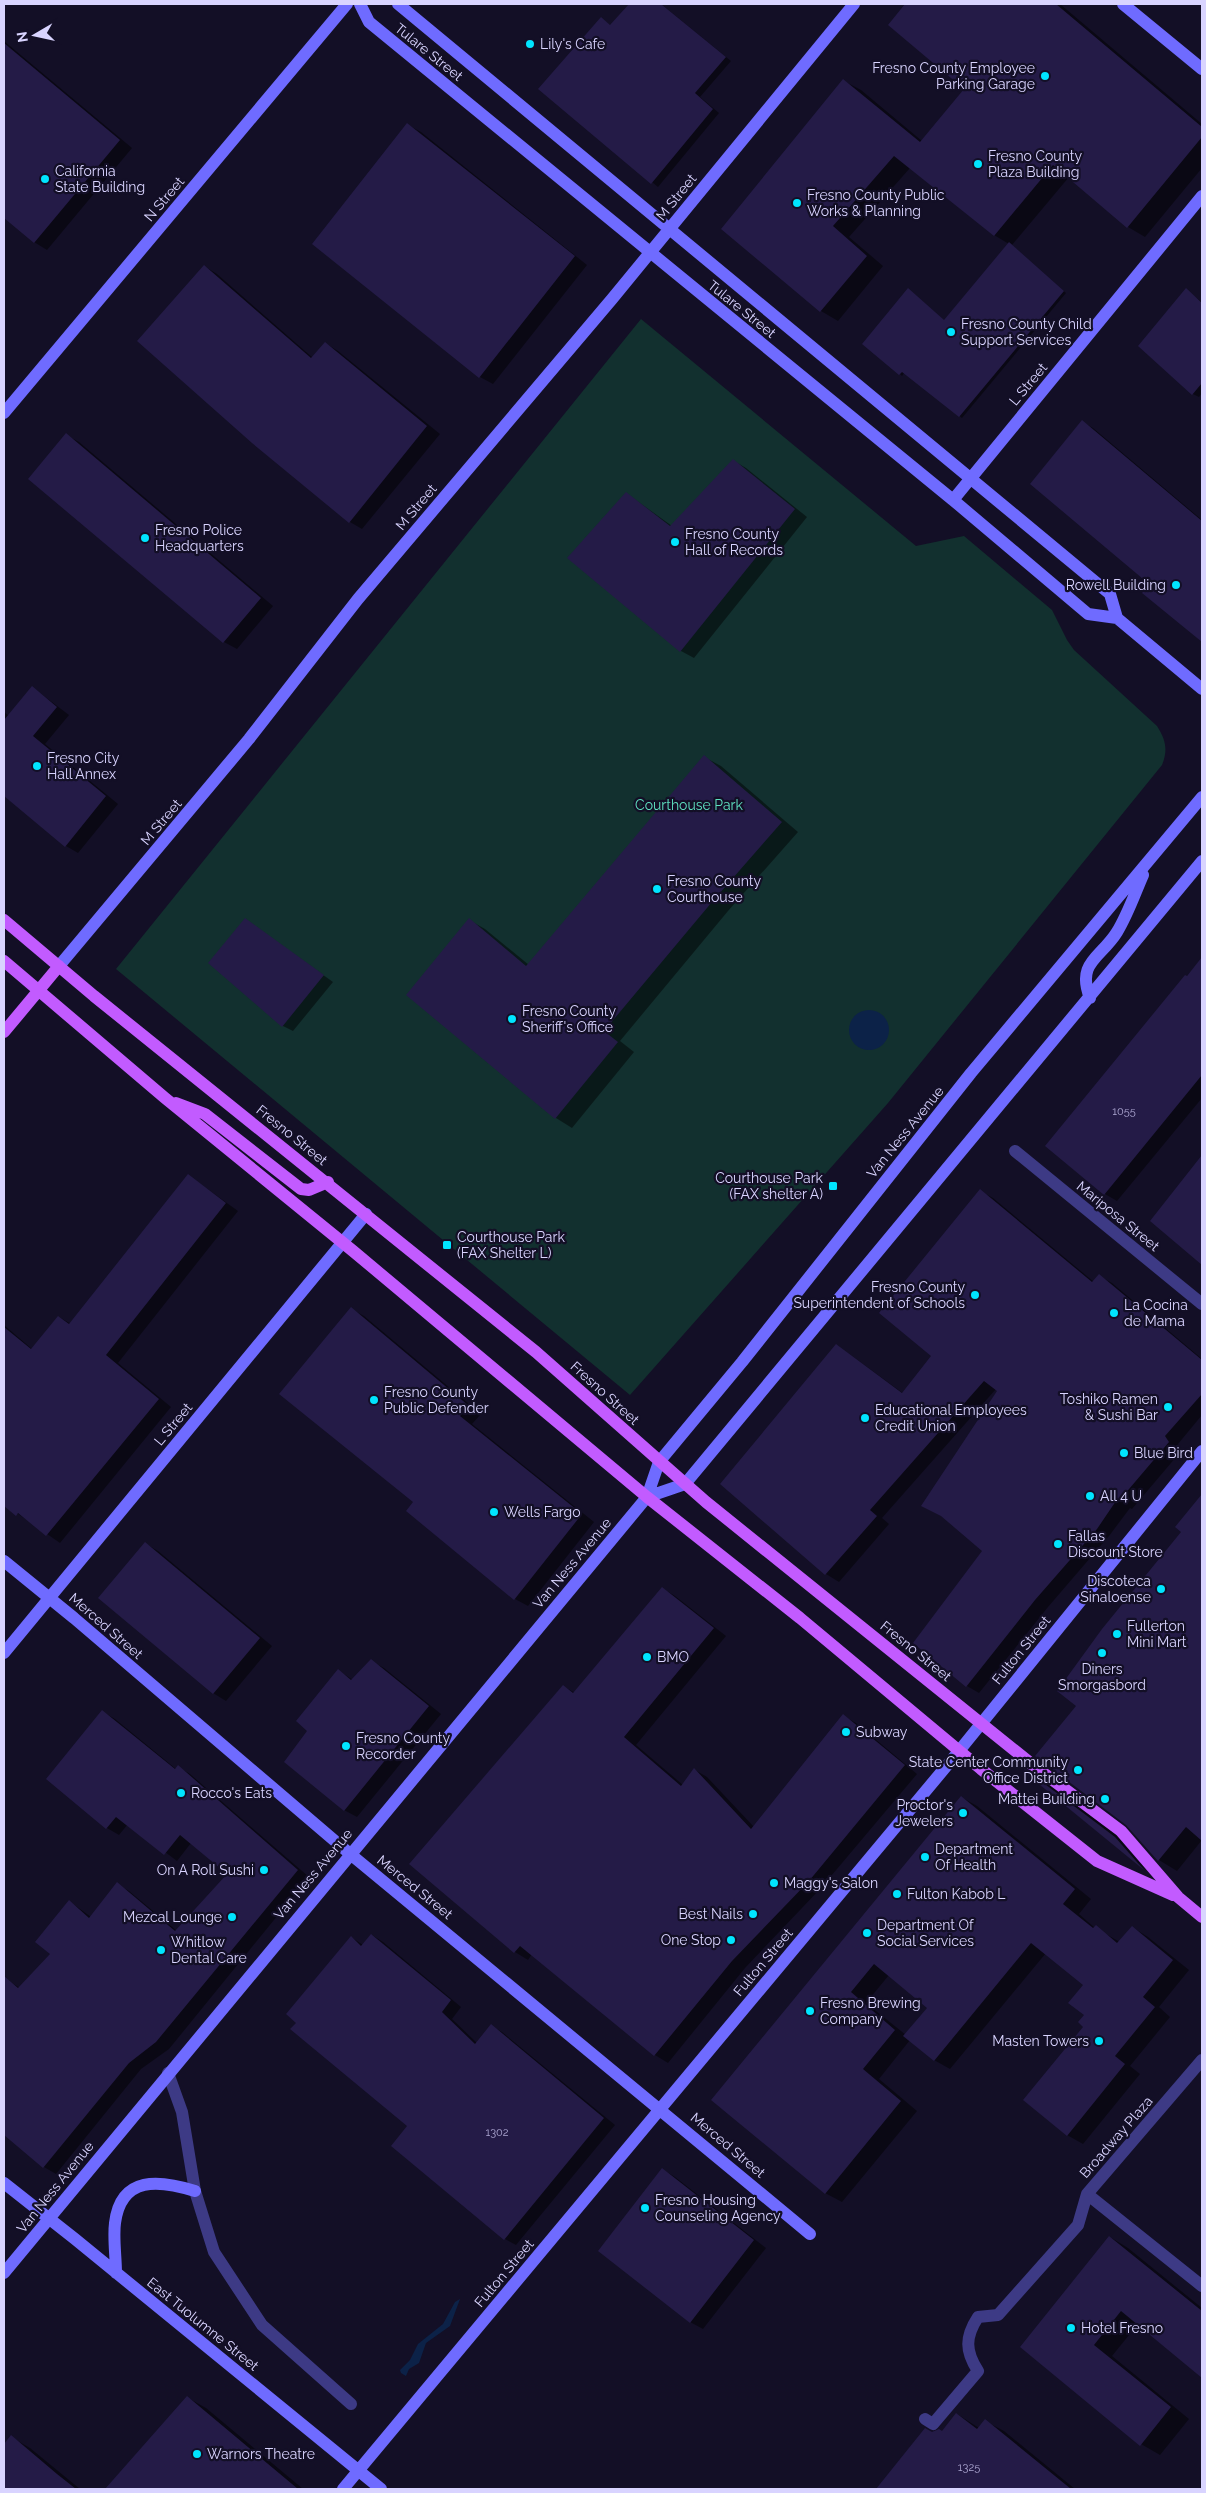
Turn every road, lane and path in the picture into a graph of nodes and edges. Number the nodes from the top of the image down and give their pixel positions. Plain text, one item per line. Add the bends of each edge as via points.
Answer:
1 (347, 4) edge
2 (360, 4) edge
3 (398, 4) edge
4 (854, 4) edge
5 (1123, 4) edge
6 (1202, 69) edge
7 (1202, 196) edge
8 (669, 229) junction
9 (650, 252) junction
10 (4, 413) edge
11 (970, 478) junction
12 (953, 500) junction
13 (1118, 618) junction
14 (1202, 688) edge
15 (1202, 797) edge
16 (1152, 856) junction
17 (1202, 861) edge
18 (4, 920) edge
19 (4, 961) edge
20 (59, 966) junction
21 (38, 990) junction
22 (1090, 998) junction
23 (4, 1032) edge
24 (165, 1098) junction
25 (1015, 1151) dead end
26 (328, 1182) junction
27 (366, 1214) junction
28 (343, 1243) junction
29 (1202, 1304) edge
30 (1202, 1451) edge
31 (659, 1462) junction
32 (685, 1484) junction
33 (646, 1497) junction
34 (4, 1561) edge
35 (50, 1597) junction
36 (4, 1653) edge
37 (981, 1724) junction
38 (959, 1751) junction
39 (349, 1853) junction
40 (1178, 1897) junction
41 (1202, 1917) edge
42 (1202, 2060) edge
43 (168, 2073) junction
44 (660, 2108) junction
45 (4, 2184) edge
46 (195, 2191) junction
47 (1087, 2194) junction
48 (48, 2219) junction
49 (810, 2234) dead end
50 (4, 2272) edge
51 (116, 2272) junction
52 (1202, 2286) edge
53 (351, 2404) dead end
54 (925, 2419) dead end
55 (358, 2471) junction
56 (343, 2489) edge
57 (381, 2489) edge

1 - 10 main road, N Street
2 - 9 main road, Tulare Street via 369,22
3 - 8 main road, Tulare Street
4 - 8 main road, M Street
5 - 6 main road
7 - 11 main road, L Street
8 - 9 main road, M Street
8 - 11 main road, Tulare Street
9 - 12 main road, Tulare Street
9 - 20 main road, M Street via 358,599 243,746
11 - 12 main road, L Street
11 - 13 main road, Tulare Street via 1110,594
12 - 13 main road, Tulare Street via 1088,614
13 - 14 main road
15 - 16 main road, Van Ness Avenue
16 - 22 main road via 1117,932 1088,965 1085,987
16 - 31 main road, Van Ness Avenue via 971,1073
17 - 22 main road
18 - 20 main road, Fresno Street
19 - 21 main road, Fresno Street
20 - 21 main road, M Street
20 - 26 main road, Fresno Street
21 - 23 main road, M Street
21 - 24 main road, Fresno Street
22 - 32 main road
24 - 26 main road via 205,1114 302,1189 309,1190
24 - 28 main road, Fresno Street
25 - 29 street, Mariposa Street
26 - 27 main road, Fresno Street
27 - 28 main road, L Street
27 - 31 main road, Fresno Street via 536,1352
28 - 33 main road, Fresno Street
28 - 35 main road, L Street
30 - 37 main road, Fulton Street
31 - 32 main road, Fresno Street
31 - 33 main road, Van Ness Avenue
32 - 33 main road
32 - 37 main road, Fresno Street
33 - 38 main road, Fresno Street via 800,1618
33 - 39 main road, Van Ness Avenue
34 - 35 main road, Merced Street
35 - 36 main road, L Street
35 - 39 main road, Merced Street
37 - 38 main road, Fulton Street
37 - 40 main road, Fresno Street via 1121,1831
38 - 40 main road, Fresno Street via 1097,1861
38 - 44 main road, Fulton Street
39 - 43 main road, Van Ness Avenue
39 - 44 main road, Merced Street
40 - 41 main road, Fresno Street
42 - 47 street, Broadway Plaza
43 - 46 street via 182,2112
43 - 48 main road, Van Ness Avenue
44 - 49 main road, Merced Street
44 - 55 main road, Fulton Street
45 - 48 main road, East Tuolumne Street
46 - 51 main road via 160,2182 143,2184 129,2192 119,2204 114,2223
46 - 53 street via 214,2252 262,2325
47 - 52 street
47 - 54 street, Broadway Plaza via 1078,2224 998,2316 978,2317 967,2347 978,2371 933,2424
48 - 50 main road, Van Ness Avenue
48 - 51 main road, East Tuolumne Street
51 - 55 main road, East Tuolumne Street
55 - 56 main road, Fulton Street
55 - 57 main road, East Tuolumne Street

